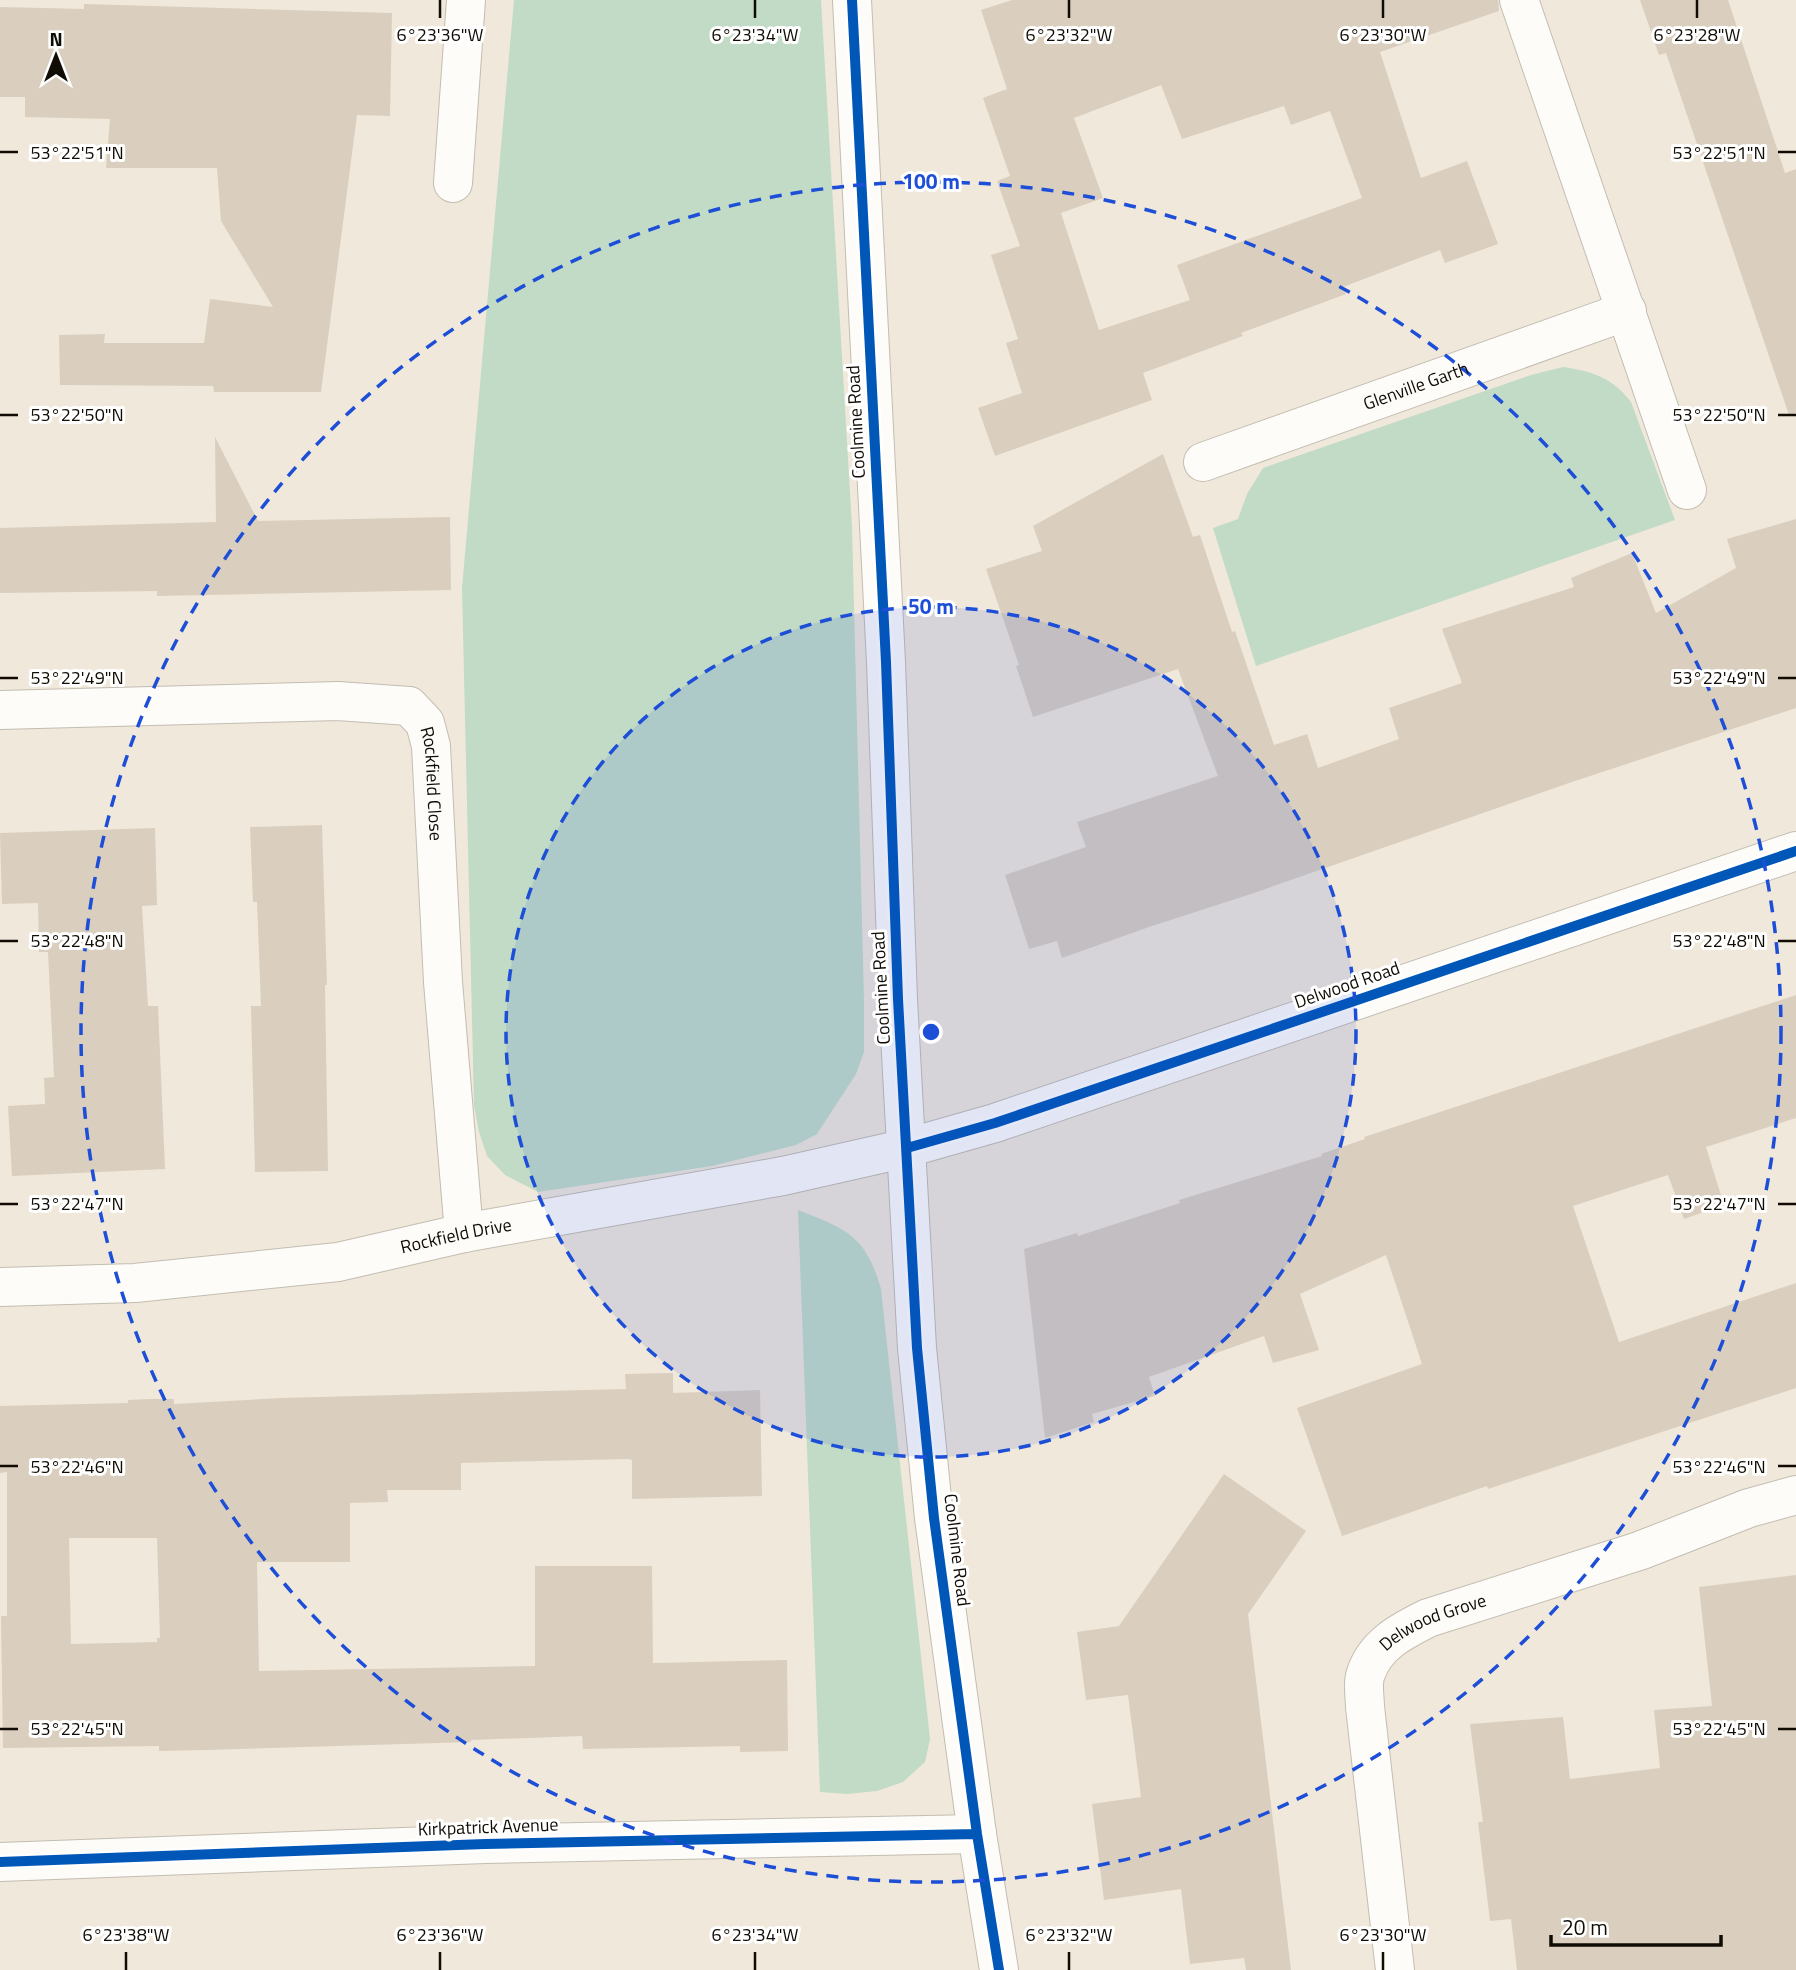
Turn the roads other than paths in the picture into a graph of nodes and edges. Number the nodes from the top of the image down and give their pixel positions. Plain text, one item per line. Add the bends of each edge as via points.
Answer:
1 (466, 0) edge
2 (852, 0) edge
3 (1519, 0) edge
4 (453, 183) dead end
5 (1627, 311) junction
6 (1203, 462) dead end
7 (1687, 491) dead end
8 (0, 710) edge
9 (1796, 852) edge
10 (907, 1148) junction
11 (464, 1233) junction
12 (0, 1287) edge
13 (1796, 1495) edge
14 (977, 1834) junction
15 (0, 1862) edge
16 (999, 1970) edge
17 (1395, 1970) edge

1 - 4 street
2 - 10 street, Coolmine Road
3 - 5 street
5 - 6 street, Glenville Garth
5 - 7 street
8 - 11 street, Rockfield Close via 338,701 409,706 425,723 431,746 443,982
9 - 10 street, Delwood Road via 995,1123
10 - 11 street, Rockfield Drive via 783,1176
10 - 14 street, Coolmine Road via 917,1348 934,1518
11 - 12 street, Rockfield Drive via 338,1262 135,1283
13 - 17 street, Delwood Grove via 1749,1507 1639,1551 1428,1618 1399,1632 1377,1651 1365,1675 1365,1707
14 - 15 street, Kirkpatrick Avenue via 485,1844
14 - 16 street, Coolmine Road

